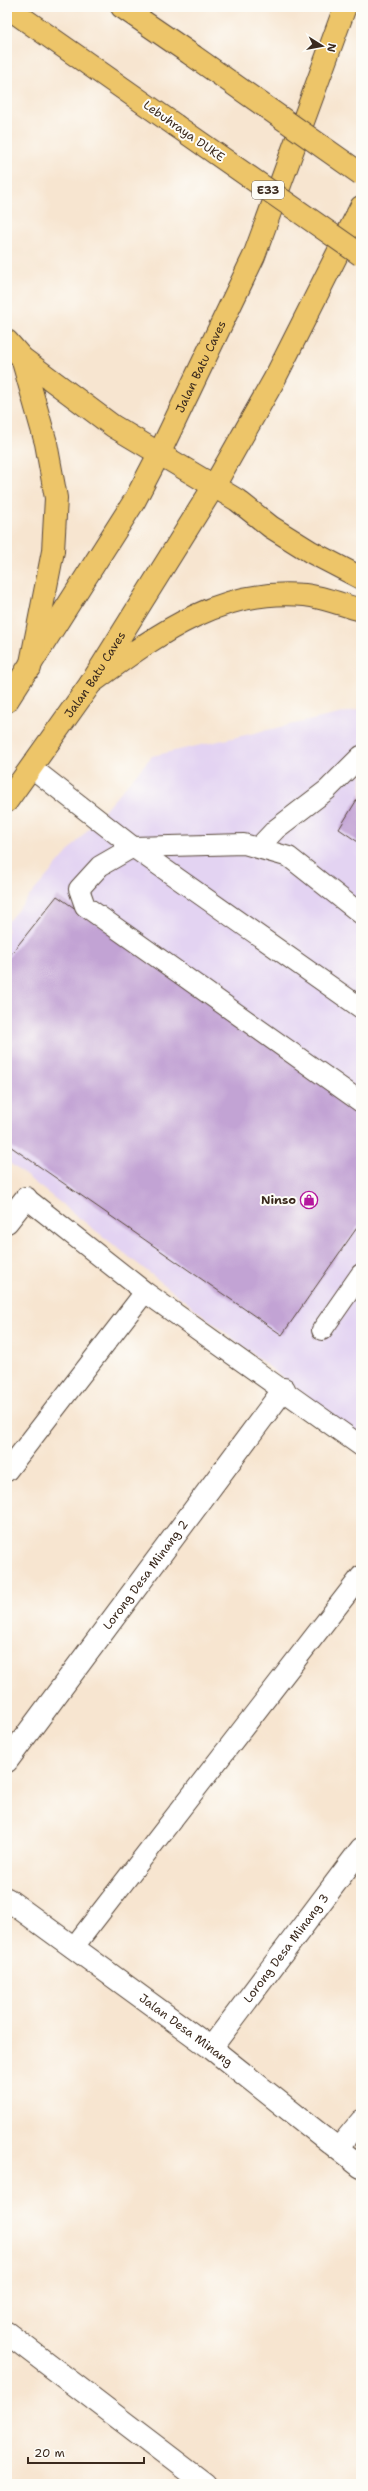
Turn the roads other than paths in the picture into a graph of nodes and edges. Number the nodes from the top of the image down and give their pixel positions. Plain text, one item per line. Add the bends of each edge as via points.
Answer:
1 (7, 7) edge
2 (122, 7) edge
3 (345, 7) edge
4 (361, 174) edge
5 (361, 208) edge
6 (361, 255) edge
7 (7, 342) edge
8 (22, 358) junction
9 (159, 454) junction
10 (214, 486) junction
11 (361, 578) edge
12 (361, 610) edge
13 (30, 668) junction
14 (90, 683) junction
15 (7, 701) edge
16 (361, 756) edge
17 (32, 768) junction
18 (7, 801) edge
19 (133, 847) junction
20 (258, 848) junction
21 (361, 914) edge
22 (361, 1008) edge
23 (361, 1102) edge
24 (26, 1198) joint
25 (7, 1222) edge
26 (361, 1274) edge
27 (145, 1292) junction
28 (322, 1330) dead end
29 (284, 1389) junction
30 (361, 1446) edge
31 (7, 1472) edge
32 (361, 1576) edge
33 (7, 1761) edge
34 (361, 1849) edge
35 (7, 1899) edge
36 (73, 1948) junction
37 (211, 2048) junction
38 (361, 2120) edge
39 (337, 2149) junction
40 (361, 2167) edge
41 (7, 2333) edge
42 (205, 2484) edge

1 - 6 main road, Lebuhraya DUKE / E33, bridge
2 - 4 main road, bridge
3 - 9 main road, Jalan Batu Caves via 254,256
5 - 10 main road, Jalan Batu Caves via 274,380
7 - 8 main road
8 - 9 main road via 113,426
8 - 13 main road via 46,444 56,498 53,551
9 - 10 main road
9 - 13 main road, Jalan Batu Caves via 135,500
10 - 11 main road via 311,552
10 - 14 main road, Jalan Batu Caves
12 - 14 main road via 306,595 259,594 223,603 189,618 154,638
13 - 15 main road, Jalan Batu Caves
14 - 17 main road, Jalan Batu Caves
16 - 20 lane via 327,790 276,829
17 - 18 main road, Jalan Batu Caves
17 - 19 lane
19 - 20 lane via 244,844
19 - 22 lane
19 - 23 lane via 100,866 79,889 85,906
20 - 21 lane via 289,857
24 - 25 street
24 - 27 lane
26 - 28 lane
27 - 29 lane
27 - 31 lane
29 - 30 lane
29 - 33 street, Lorong Desa Minang 2
32 - 36 lane
34 - 37 street, Lorong Desa Minang 3
35 - 36 street, Jalan Desa Minang
36 - 37 street, Jalan Desa Minang
37 - 39 street, Jalan Desa Minang
38 - 39 lane
39 - 40 street, Jalan Desa Minang
41 - 42 street

